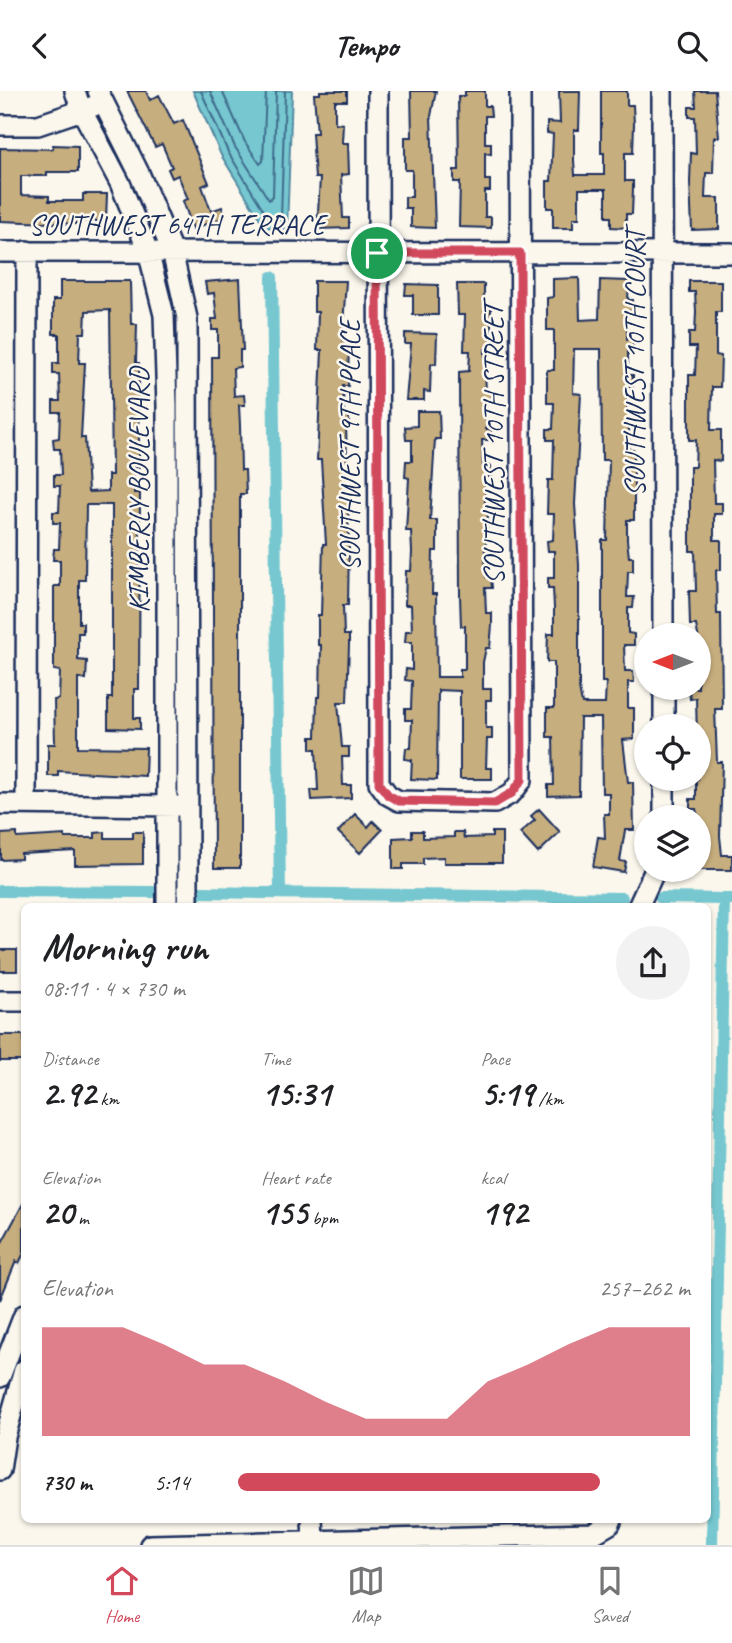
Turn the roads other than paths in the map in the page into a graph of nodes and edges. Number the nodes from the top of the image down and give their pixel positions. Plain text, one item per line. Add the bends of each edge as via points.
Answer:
1 (378, 91) edge
2 (520, 91) edge
3 (662, 91) edge
4 (100, 97) edge
5 (78, 100) edge
6 (0, 125) edge
7 (27, 251) junction
8 (148, 251) junction
9 (172, 251) junction
10 (662, 251) junction
11 (0, 252) edge
12 (377, 253) junction
13 (520, 253) junction
14 (732, 253) edge
15 (166, 505) junction
16 (187, 505) junction
17 (663, 623) edge
18 (512, 793) joint
19 (0, 804) edge
20 (26, 804) junction
21 (188, 806) junction
22 (167, 807) junction
23 (649, 882) edge
24 (167, 903) edge
25 (188, 903) edge
26 (640, 903) edge
27 (0, 1001) edge
28 (21, 1001) edge
29 (21, 1323) edge
30 (0, 1377) edge
31 (17, 1382) edge
32 (6, 1418) edge
33 (0, 1470) edge
34 (312, 1523) edge
35 (610, 1523) edge
36 (467, 1528) edge
37 (313, 1541) junction
38 (150, 1545) edge

1 - 12 street, SOUTHWEST 9TH PLACE
2 - 13 street, SOUTHWEST 10TH STREET
3 - 10 street, SOUTHWEST 10TH COURT
4 - 5 street
4 - 9 street, KIMBERLY BOULEVARD
5 - 6 street via 38,125
5 - 8 street, KIMBERLY BOULEVARD
7 - 8 street, SOUTHWEST 64TH TERRACE
7 - 11 street, SOUTHWEST 64TH TERRACE
7 - 20 street
8 - 9 street, SOUTHWEST 64TH TERRACE
8 - 15 street, KIMBERLY BOULEVARD via 164,315
9 - 12 street, SOUTHWEST 64TH TERRACE
9 - 16 street, KIMBERLY BOULEVARD via 187,318
10 - 13 street, SOUTHWEST 64TH TERRACE
10 - 14 street, SOUTHWEST 64TH TERRACE
10 - 17 street, SOUTHWEST 10TH COURT
12 - 13 street, SOUTHWEST 64TH TERRACE
12 - 18 street, SOUTHWEST 9TH PLACE via 379,783 399,801 495,803
13 - 18 street, SOUTHWEST 10TH STREET via 522,780
15 - 16 street
15 - 22 street, KIMBERLY BOULEVARD
16 - 21 street, KIMBERLY BOULEVARD
19 - 20 street
20 - 22 street
21 - 22 street
21 - 25 street, KIMBERLY BOULEVARD
22 - 24 street, KIMBERLY BOULEVARD
23 - 26 street
27 - 28 street
29 - 30 street
31 - 32 street
32 - 33 street
34 - 37 street
35 - 36 street via 593,1534
36 - 37 street
37 - 38 street

